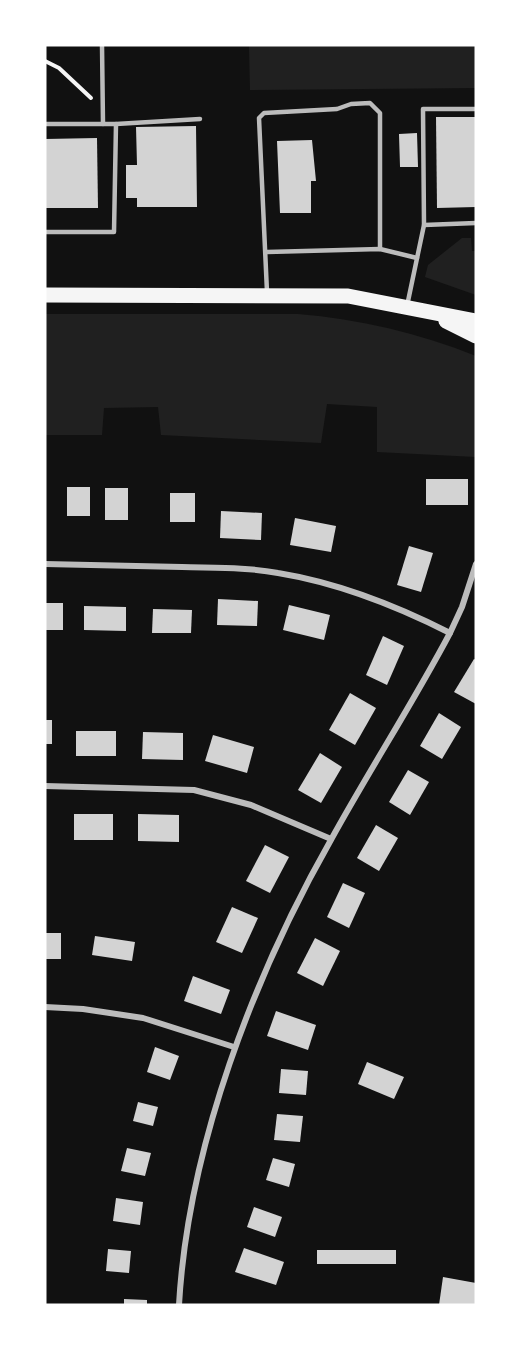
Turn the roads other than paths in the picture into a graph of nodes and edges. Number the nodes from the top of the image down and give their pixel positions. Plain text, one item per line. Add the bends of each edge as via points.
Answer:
1 (102, 45) edge
2 (476, 109) edge
3 (200, 119) dead end
4 (45, 124) edge
5 (103, 124) junction
6 (116, 124) junction
7 (476, 223) edge
8 (424, 225) junction
9 (45, 232) edge
10 (381, 249) junction
11 (267, 252) junction
12 (417, 258) junction
13 (45, 295) edge
14 (267, 295) junction
15 (406, 306) junction
16 (424, 310) junction
17 (476, 321) edge
18 (476, 336) edge
19 (45, 564) edge
20 (476, 564) edge
21 (450, 633) junction
22 (45, 786) edge
23 (331, 839) junction
24 (45, 1007) edge
25 (234, 1047) junction
26 (179, 1305) edge

1 - 5 lane
2 - 8 lane via 423,109
3 - 6 lane
4 - 5 lane
5 - 6 lane
6 - 9 lane via 114,232
7 - 8 lane
8 - 12 lane
10 - 11 lane
10 - 11 lane via 380,113 370,103 337,109 272,110 260,118
10 - 12 lane
11 - 14 lane
12 - 15 lane
13 - 14 main road
14 - 15 main road via 348,296
15 - 16 main road
16 - 17 main road
16 - 18 main road
19 - 21 street via 276,572 361,594
20 - 21 street
21 - 23 street
22 - 23 street via 194,790 251,805
23 - 25 street via 271,959
24 - 25 street via 143,1018
25 - 26 street via 191,1214

